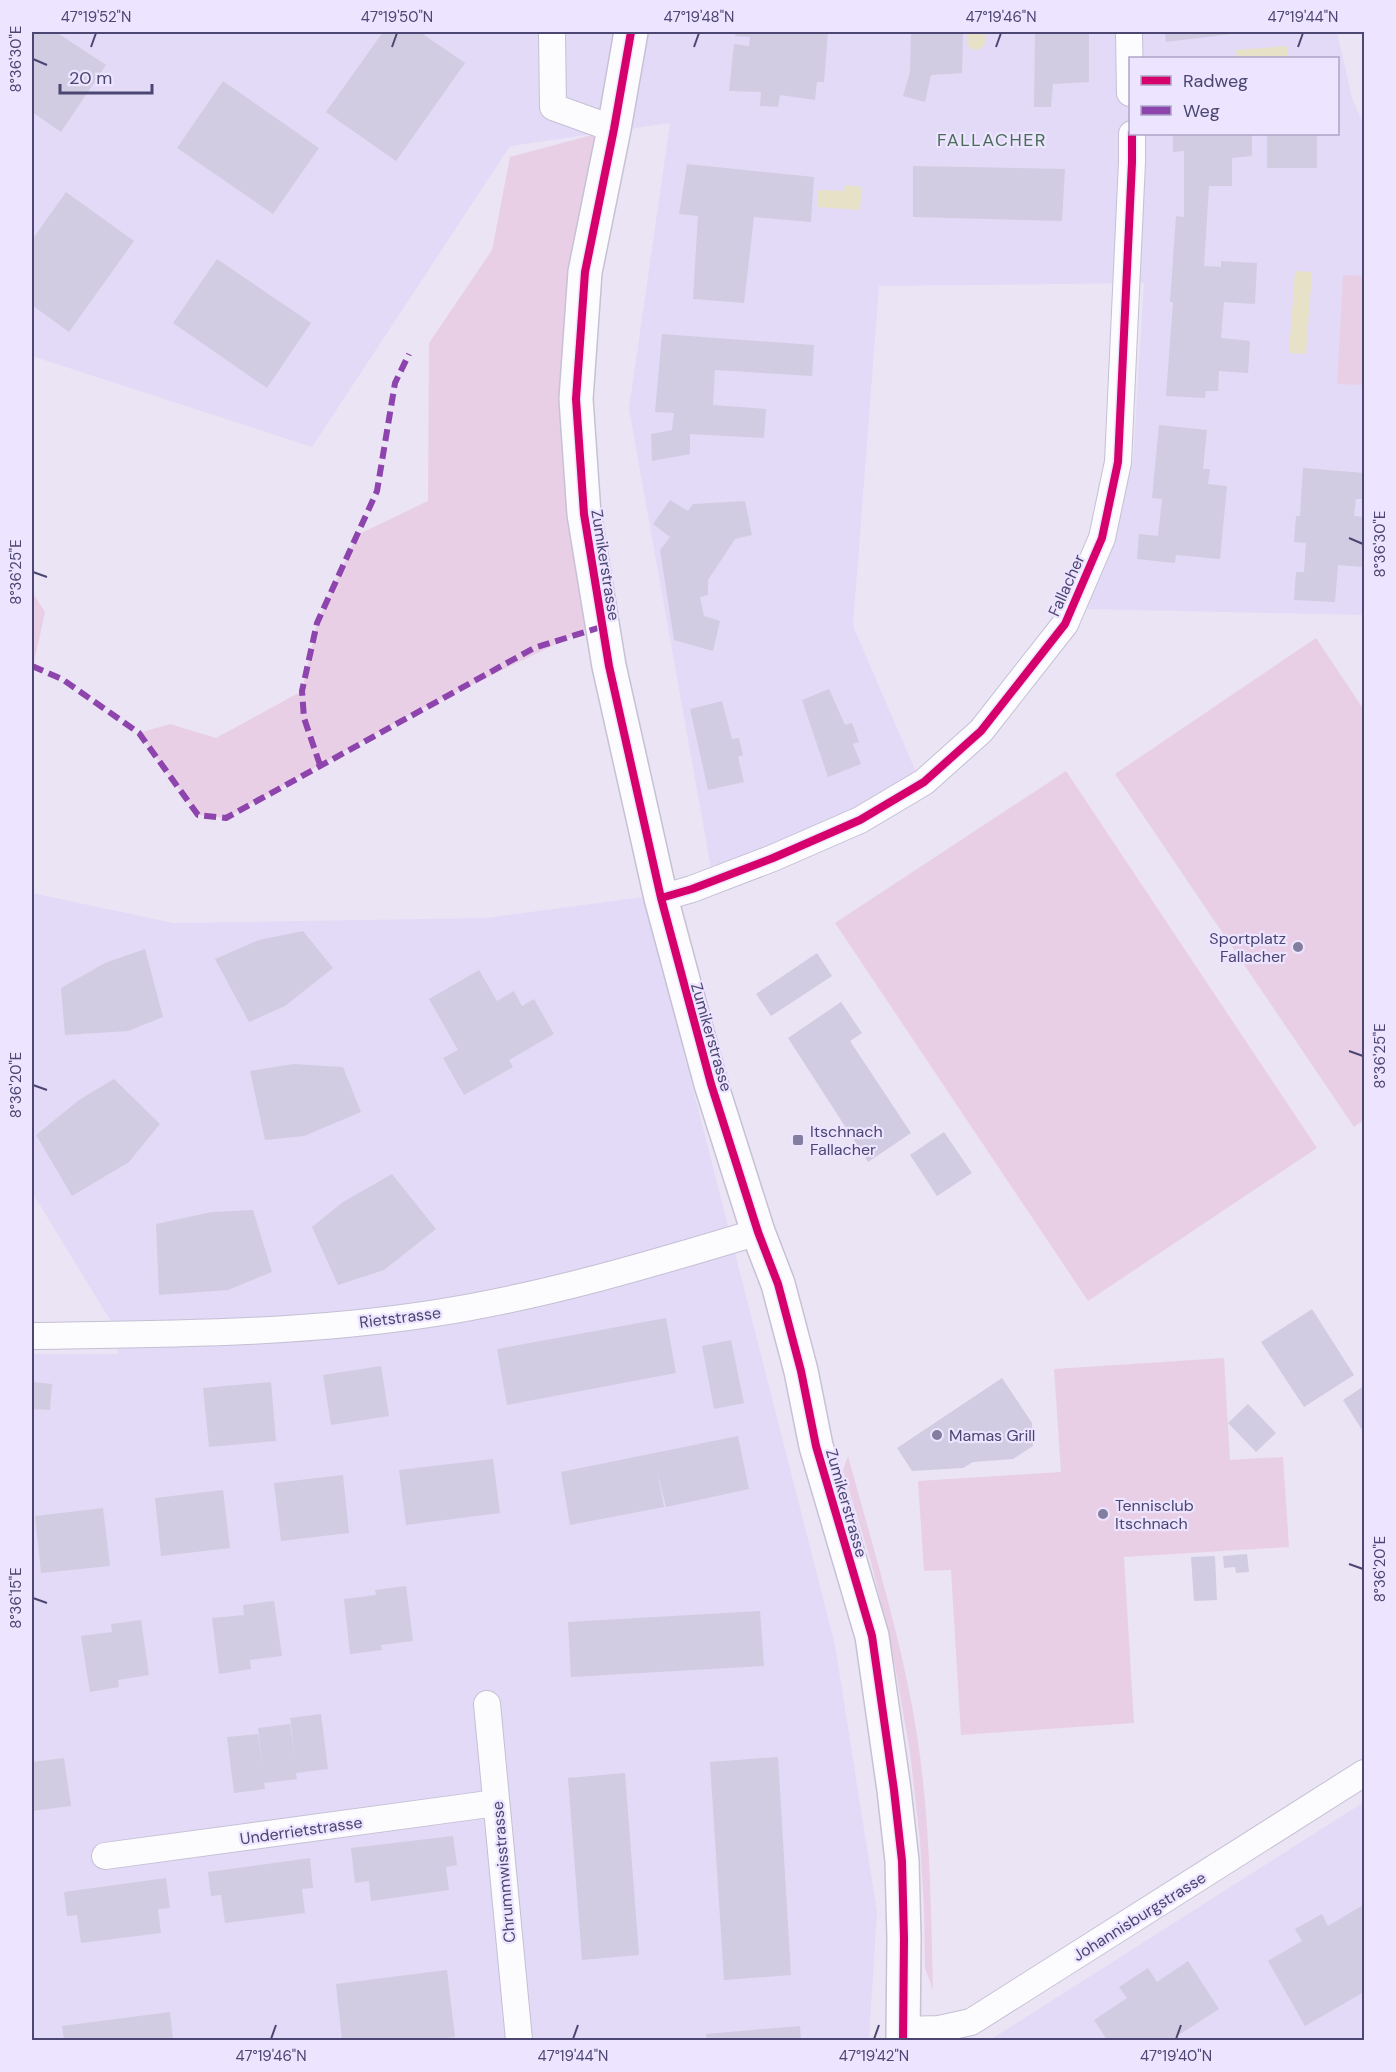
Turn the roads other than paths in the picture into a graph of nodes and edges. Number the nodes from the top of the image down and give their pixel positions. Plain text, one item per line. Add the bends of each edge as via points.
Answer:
1 (552, 32) edge
2 (631, 32) edge
3 (1129, 32) edge
4 (1130, 57) edge
5 (614, 129) junction
6 (1132, 135) edge
7 (661, 898) junction
8 (758, 1232) junction
9 (32, 1336) edge
10 (487, 1704) dead end
11 (1365, 1773) edge
12 (496, 1803) junction
13 (105, 1856) dead end
14 (903, 2035) edge
15 (519, 2040) edge

1 - 5 street via 553,107
2 - 5 main road, Zumikerstrasse
3 - 4 street
5 - 7 main road, Zumikerstrasse via 585,272 576,399 584,514 602,627
6 - 7 street, Fallacher via 1118,462 1102,537 1065,624 981,731 924,782 860,820 773,858
7 - 8 main road, Zumikerstrasse via 711,1084
8 - 9 street, Rietstrasse via 572,1284 437,1313 312,1327
8 - 14 main road, Zumikerstrasse via 778,1284 816,1446 872,1636 902,1861
10 - 12 street, Chrummwisstrasse
11 - 14 street, Johannisburgstrasse via 971,2022
12 - 13 street, Underrietstrasse
12 - 15 street, Chrummwisstrasse

